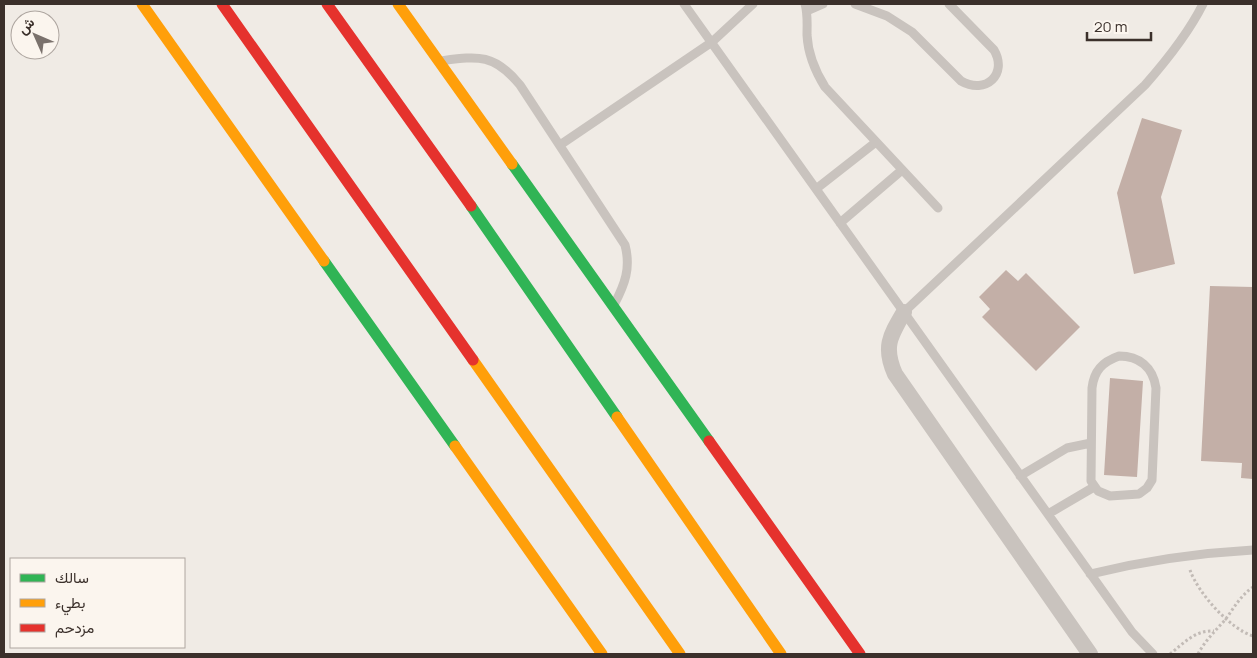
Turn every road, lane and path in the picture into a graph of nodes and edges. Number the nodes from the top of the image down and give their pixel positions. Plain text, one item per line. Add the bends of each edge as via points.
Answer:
1 (142, 4) edge
2 (222, 4) edge
3 (327, 4) edge
4 (398, 4) edge
5 (684, 4) edge
6 (753, 4) edge
7 (823, 4) edge
8 (855, 4) edge
9 (949, 4) edge
10 (1203, 4) edge
11 (806, 7) edge
12 (712, 42) junction
13 (439, 61) junction
14 (876, 142) junction
15 (560, 145) junction
16 (902, 170) junction
17 (816, 189) junction
18 (938, 208) dead end
19 (840, 223) junction
20 (613, 307) junction
21 (904, 312) junction
22 (1091, 443) junction
23 (1020, 476) junction
24 (1094, 487) junction
25 (1048, 514) junction
26 (1253, 550) edge
27 (1185, 556) junction
28 (1090, 574) junction
29 (1253, 587) edge
30 (1225, 619) junction
31 (1214, 631) junction
32 (1253, 636) edge
33 (602, 654) edge
34 (680, 654) edge
35 (781, 654) edge
36 (860, 654) edge
37 (1090, 654) edge
38 (1153, 654) edge
39 (1170, 654) edge
40 (1198, 654) edge

1 - 33 street
2 - 34 street
3 - 35 street
4 - 13 street
5 - 12 lane
6 - 12 lane
7 - 11 lane
8 - 9 lane via 887,16 912,32 962,81 977,86 986,84 997,73 998,56
10 - 21 lane via 1184,36 1145,85
11 - 14 lane via 808,48 817,75
12 - 15 lane
12 - 17 lane
13 - 15 lane via 472,57 504,68 520,85
13 - 20 street
14 - 16 lane
14 - 17 lane
15 - 20 lane via 625,245 627,277
16 - 18 lane
16 - 19 lane
17 - 19 lane
19 - 21 lane
20 - 36 street
21 - 23 lane
21 - 37 street via 890,335 889,360 894,374
22 - 23 lane via 1067,448
22 - 24 lane via 1090,474
22 - 24 lane via 1092,388 1096,371 1102,364 1119,356 1137,359 1150,370 1156,388 1152,480 1144,492 1135,495 1104,495
23 - 25 lane
24 - 25 lane
25 - 28 lane
26 - 27 lane
27 - 28 lane
27 - 30 path via 1192,577
28 - 38 lane via 1132,632
29 - 30 path via 1238,600
30 - 31 path
30 - 32 path
31 - 39 path via 1197,633
31 - 40 path

